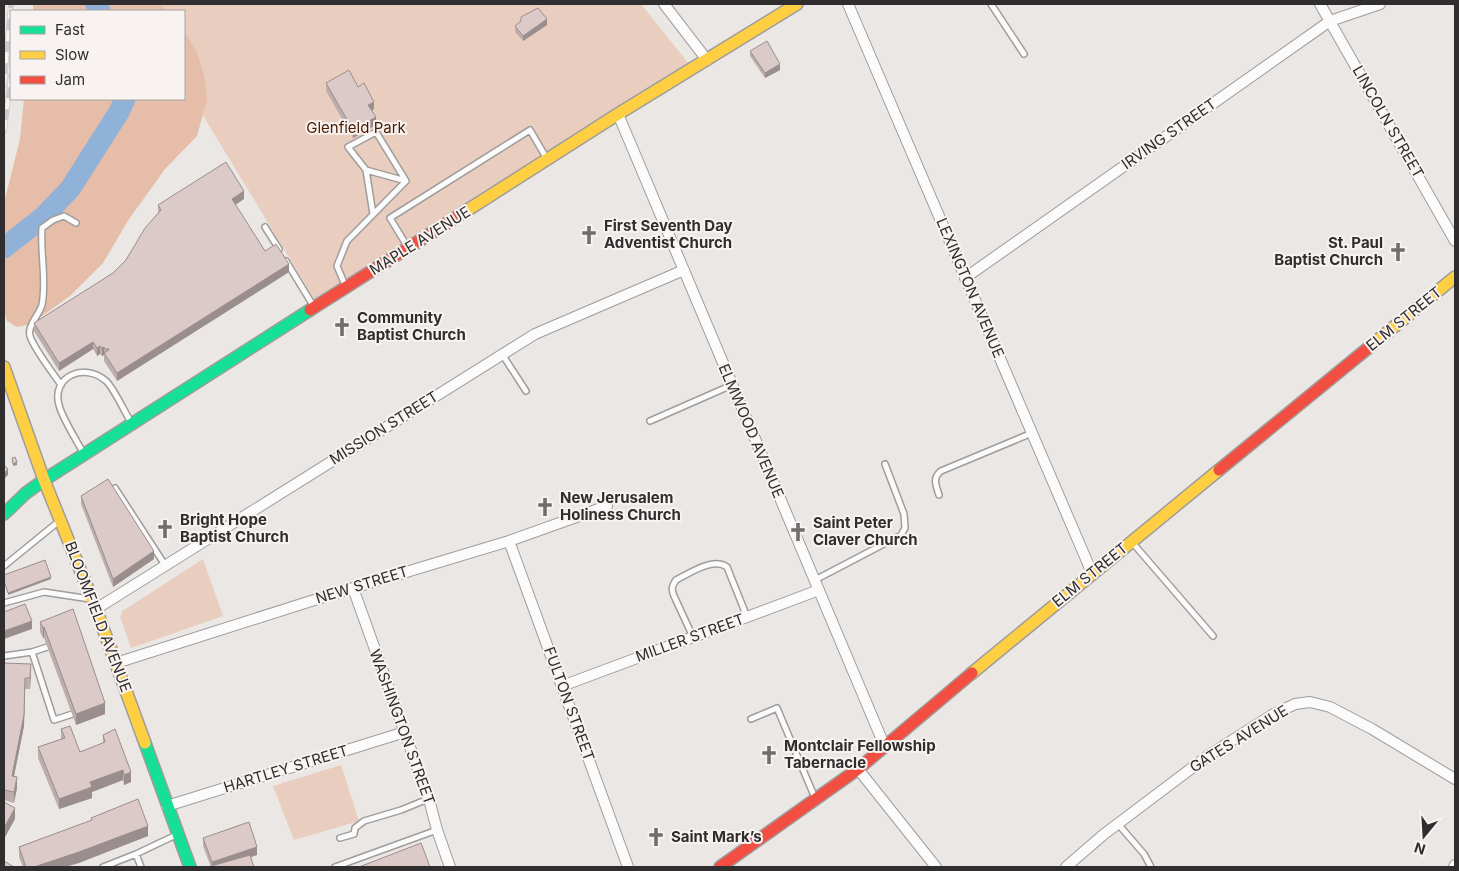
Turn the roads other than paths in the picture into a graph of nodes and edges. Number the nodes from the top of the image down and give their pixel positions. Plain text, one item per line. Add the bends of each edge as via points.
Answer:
1 (664, 4) edge
2 (798, 4) edge
3 (848, 4) edge
4 (991, 4) edge
5 (1320, 4) edge
6 (1380, 4) edge
7 (1330, 21) junction
8 (1024, 54) dead end
9 (707, 60) junction
10 (618, 114) junction
11 (547, 160) junction
12 (366, 170) junction
13 (406, 181) junction
14 (373, 214) junction
15 (76, 223) dead end
16 (265, 227) dead end
17 (1455, 241) edge
18 (408, 248) junction
19 (684, 270) junction
20 (1455, 277) edge
21 (965, 278) junction
22 (346, 287) junction
23 (314, 308) junction
24 (502, 354) junction
25 (4, 367) edge
26 (61, 385) junction
27 (732, 385) junction
28 (526, 392) dead end
29 (650, 421) dead end
30 (132, 424) junction
31 (1032, 433) junction
32 (84, 454) junction
33 (885, 464) dead end
34 (44, 480) junction
35 (116, 488) edge
36 (939, 495) dead end
37 (607, 506) dead end
38 (4, 514) edge
39 (60, 520) junction
40 (509, 541) junction
41 (1131, 541) junction
42 (165, 565) junction
43 (4, 566) edge
44 (1092, 573) junction
45 (817, 585) junction
46 (353, 588) junction
47 (4, 603) edge
48 (94, 604) junction
49 (747, 617) junction
50 (1213, 636) dead end
51 (693, 637) junction
52 (32, 652) junction
53 (4, 656) edge
54 (116, 662) junction
55 (562, 686) junction
56 (751, 719) dead end
57 (405, 732) junction
58 (885, 747) junction
59 (858, 769) junction
60 (1455, 779) edge
61 (428, 799) junction
62 (815, 799) junction
63 (168, 806) junction
64 (1118, 823) junction
65 (437, 830) junction
66 (178, 834) junction
67 (340, 838) dead end
68 (136, 854) junction
69 (103, 867) edge
70 (141, 867) edge
71 (190, 867) edge
72 (335, 867) edge
73 (450, 867) edge
74 (628, 867) edge
75 (720, 867) edge
76 (936, 867) edge
77 (1066, 867) edge
78 (1151, 867) edge

1 - 9 street
2 - 9 street, MAPLE AVENUE
3 - 21 street, LEXINGTON AVENUE
4 - 8 lane
5 - 7 street, LINCOLN STREET
6 - 7 street, IRVING STREET
7 - 17 street, LINCOLN STREET
7 - 21 street, IRVING STREET
9 - 10 street, MAPLE AVENUE
10 - 11 street, MAPLE AVENUE
10 - 19 street, ELMWOOD AVENUE
11 - 18 street, MAPLE AVENUE
11 - 18 lane via 530,130 390,218
12 - 13 lane
12 - 13 lane via 348,147 376,132
12 - 14 lane
13 - 14 lane
14 - 22 lane via 347,241 337,266
15 - 26 lane via 64,216 42,228 44,284 41,306 29,331
16 - 23 lane
18 - 22 street, MAPLE AVENUE
19 - 24 street, MISSION STREET via 535,334
19 - 27 street, ELMWOOD AVENUE
20 - 41 street, ELM STREET
21 - 31 street, LEXINGTON AVENUE
22 - 23 street, MAPLE AVENUE
23 - 30 street, MAPLE AVENUE
24 - 28 lane
24 - 42 street, MISSION STREET
25 - 34 street, BLOOMFIELD AVENUE
26 - 30 lane via 75,373 91,371 106,381
26 - 32 lane via 59,406
27 - 29 lane
27 - 45 street, ELMWOOD AVENUE
30 - 32 street, MAPLE AVENUE
31 - 36 lane via 941,470 935,480
31 - 44 street, LEXINGTON AVENUE
32 - 34 street, MAPLE AVENUE
33 - 45 lane via 904,514 905,528 901,535
34 - 38 street, MAPLE AVENUE
34 - 39 street, BLOOMFIELD AVENUE
35 - 42 lane
37 - 40 street, NEW STREET
39 - 43 lane
39 - 48 street, BLOOMFIELD AVENUE
40 - 46 street, NEW STREET
40 - 55 street, FULTON STREET
41 - 44 street, ELM STREET
41 - 50 lane
42 - 48 street, MISSION STREET
44 - 58 street, ELM STREET
45 - 49 street, MILLER STREET
45 - 58 street, ELMWOOD AVENUE
46 - 54 street, NEW STREET
46 - 57 street, WASHINGTON STREET
47 - 48 lane via 44,592
48 - 54 street, BLOOMFIELD AVENUE
49 - 51 street, MILLER STREET
49 - 51 lane via 727,567 714,563 676,580 672,585 671,590
51 - 55 street, MILLER STREET
52 - 52 lane via 63,642 85,710 54,720
52 - 53 lane
54 - 63 street, BLOOMFIELD AVENUE
55 - 74 street, FULTON STREET
56 - 62 lane via 777,708
57 - 61 street, WASHINGTON STREET
57 - 63 street, HARTLEY STREET
58 - 59 street, ELM STREET
59 - 62 street, ELM STREET
59 - 76 street
60 - 64 street, GATES AVENUE via 1372,729 1330,707 1310,702 1295,704 1272,715 1209,755
61 - 65 street, WASHINGTON STREET
61 - 67 lane via 364,821 355,828 354,834
62 - 75 street, ELM STREET
63 - 66 street, BLOOMFIELD AVENUE
64 - 77 street, GATES AVENUE
64 - 78 lane
65 - 72 lane
65 - 73 street, WASHINGTON STREET
66 - 68 lane
66 - 71 street, BLOOMFIELD AVENUE
68 - 69 lane
68 - 70 lane

